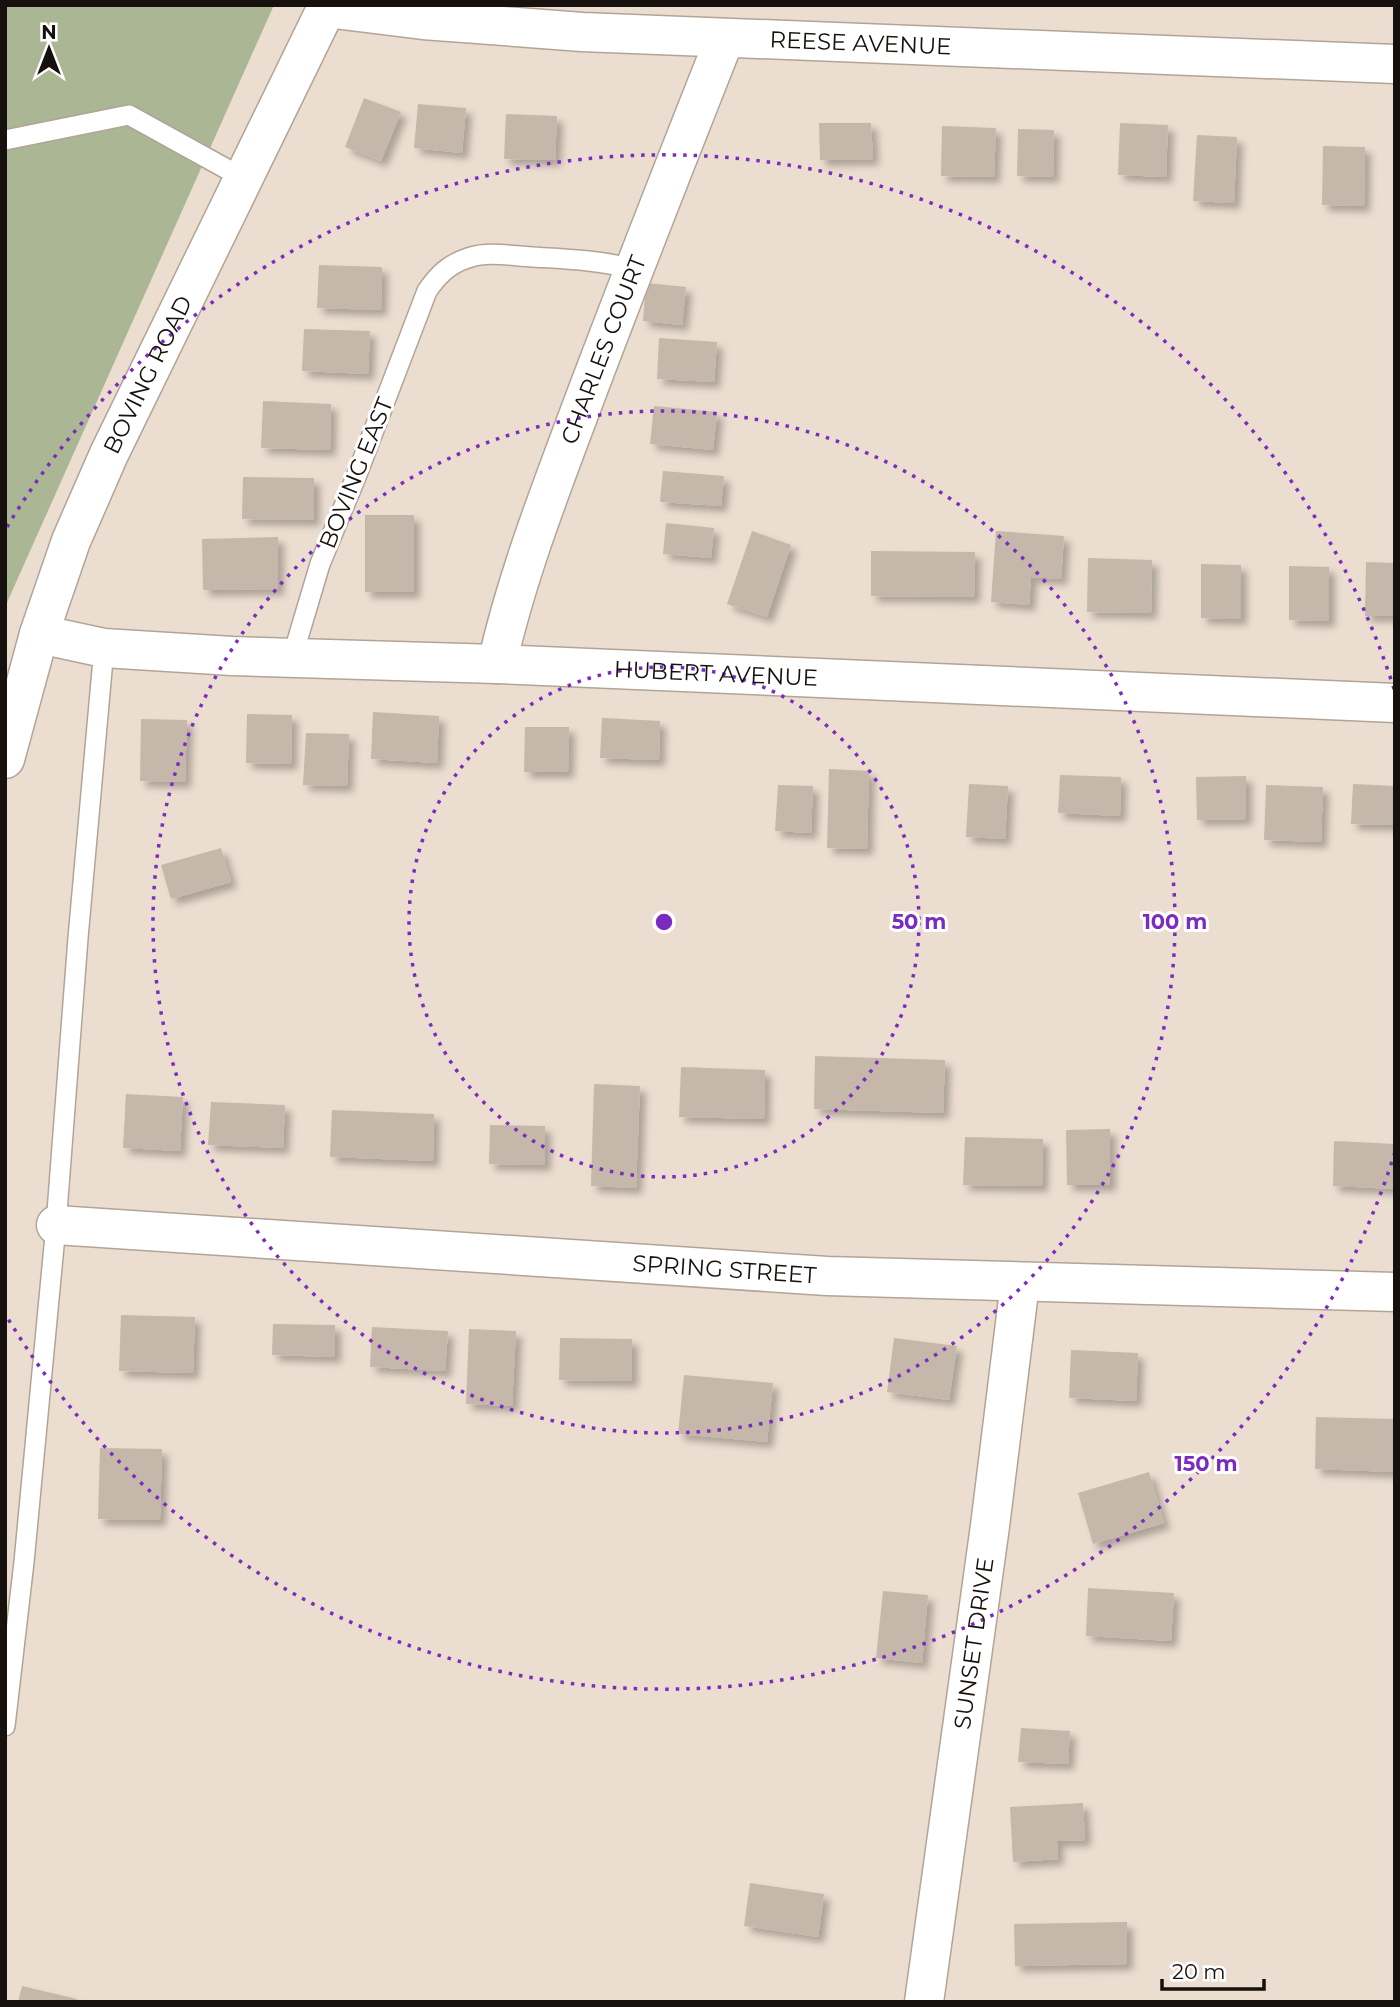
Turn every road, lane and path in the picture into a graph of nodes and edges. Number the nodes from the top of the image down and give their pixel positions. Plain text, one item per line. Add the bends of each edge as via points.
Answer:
1 (327, 7) edge
2 (725, 38) junction
3 (1395, 64) edge
4 (5, 140) edge
5 (243, 178) junction
6 (633, 269) junction
7 (39, 634) junction
8 (104, 648) junction
9 (292, 658) junction
10 (497, 664) junction
11 (1395, 703) edge
12 (5, 759) edge
13 (56, 1225) junction
14 (1020, 1283) junction
15 (1395, 1292) edge
16 (5, 1726) edge
17 (924, 2002) edge

1 - 2 street, REESE AVENUE via 423,20
1 - 5 street, BOVING ROAD
2 - 3 street, REESE AVENUE
2 - 6 street, CHARLES COURT
4 - 5 lane via 129,115
5 - 7 street, BOVING ROAD via 109,454 71,541
6 - 9 lane, BOVING EAST via 610,262 481,256 453,264 439,275 427,291 320,564
6 - 10 street, CHARLES COURT via 522,570
7 - 8 street, HUBERT AVENUE
7 - 12 street, BOVING ROAD
8 - 9 street, HUBERT AVENUE
8 - 13 lane
9 - 10 street, HUBERT AVENUE
10 - 11 street, HUBERT AVENUE
13 - 14 street, SPRING STREET via 827,1276
13 - 16 lane
14 - 15 street, SPRING STREET
14 - 17 street, SUNSET DRIVE

